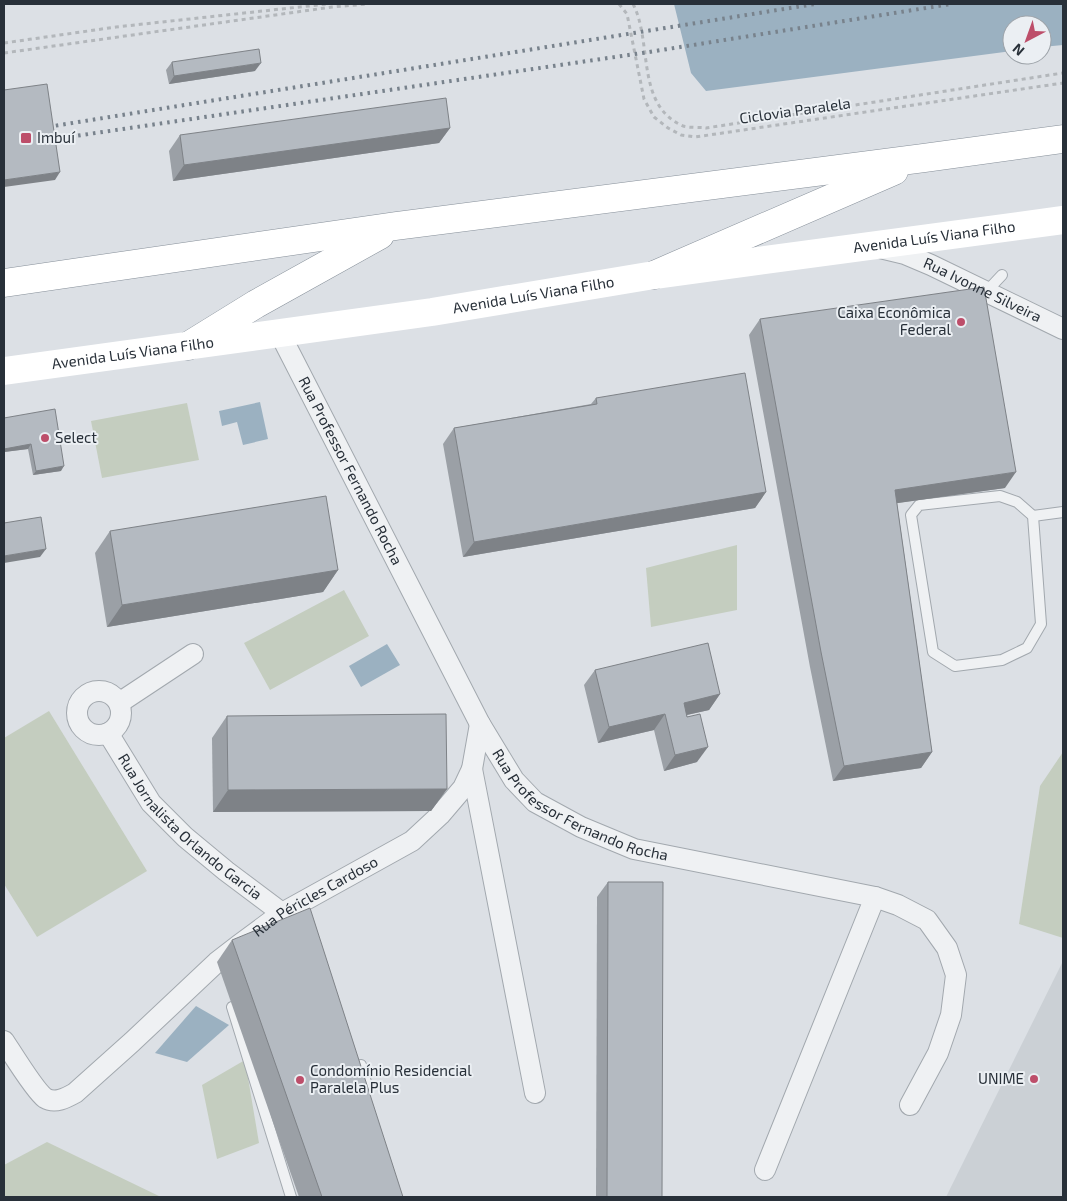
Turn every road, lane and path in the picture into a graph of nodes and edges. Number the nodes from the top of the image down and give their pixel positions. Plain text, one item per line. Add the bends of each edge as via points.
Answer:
1 (328, 4) edge
2 (367, 4) edge
3 (619, 4) edge
4 (633, 4) edge
5 (4, 43) edge
6 (4, 53) edge
7 (1063, 73) edge
8 (1063, 83) edge
9 (1063, 139) edge
10 (924, 158) junction
11 (1063, 220) edge
12 (396, 226) junction
13 (871, 245) junction
14 (654, 275) junction
15 (1002, 276) dead end
16 (4, 283) edge
17 (986, 292) junction
18 (1063, 329) edge
19 (279, 332) junction
20 (188, 346) junction
21 (4, 371) edge
22 (1063, 512) edge
23 (1033, 516) junction
24 (193, 654) dead end
25 (119, 703) junction
26 (480, 724) junction
27 (108, 733) junction
28 (472, 770) junction
29 (875, 897) junction
30 (282, 913) junction
31 (229, 999) dead end
32 (4, 1041) edge
33 (361, 1065) edge
34 (535, 1093) dead end
35 (371, 1100) edge
36 (910, 1105) dead end
37 (765, 1170) dead end
38 (290, 1197) edge

1 - 5 path via 116,27
2 - 6 path
3 - 8 path, Ciclovia Paralela via 627,14 644,99 654,117 681,136 695,137
4 - 7 path via 640,22 652,92 670,118 684,126 706,128
9 - 10 main road
10 - 12 main road
10 - 14 main road
11 - 13 main road, Avenida Luís Viana Filho
12 - 16 main road
12 - 20 main road
13 - 14 main road, Avenida Luís Viana Filho
13 - 17 street, Rua Ivonne Silveira via 905,254
14 - 19 main road, Avenida Luís Viana Filho via 432,312
15 - 17 lane
17 - 18 street, Rua Ivonne Silveira
19 - 20 main road, Avenida Luís Viana Filho
19 - 26 street, Rua Professor Fernando Rocha
20 - 21 main road, Avenida Luís Viana Filho
22 - 23 lane
23 - 23 lane via 1040,624 1027,648 1002,660 955,666 932,652 911,516 919,505 1000,496 1017,502
24 - 25 street
25 - 27 street via 119,724
25 - 27 street via 102,691 88,694 79,705 82,726 87,731
26 - 28 street, Rua Péricles Cardoso
26 - 29 street, Rua Professor Fernando Rocha via 514,780 535,802 581,828 634,849
27 - 30 street, Rua Jornalista Orlando Garcia via 151,803 185,837
28 - 30 street, Rua Péricles Cardoso via 463,788 412,841
28 - 34 street
29 - 36 street, Rua Professor Fernando Rocha via 927,920 947,948 956,975 951,1015 938,1053
29 - 37 street
30 - 32 street, Rua Péricles Cardoso via 66,1098 46,1098
31 - 38 lane
33 - 35 lane

